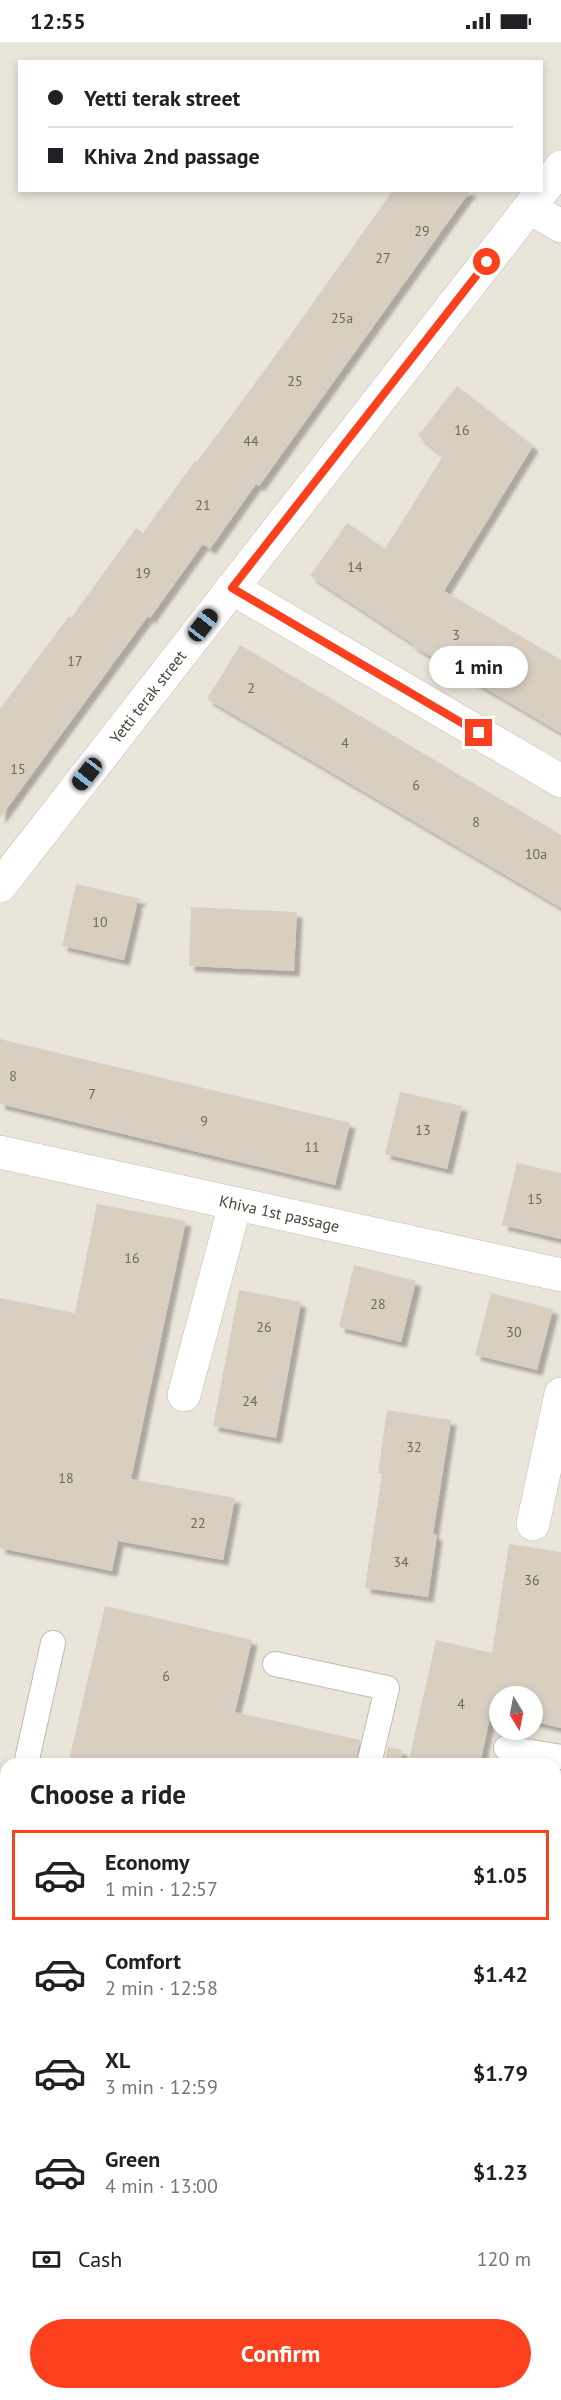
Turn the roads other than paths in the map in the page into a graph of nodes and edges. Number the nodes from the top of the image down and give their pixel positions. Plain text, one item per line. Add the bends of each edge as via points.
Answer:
1 (561, 167) edge
2 (543, 191) edge
3 (542, 192) edge
4 (530, 208) junction
5 (561, 226) edge
6 (232, 588) junction
7 (561, 781) edge
8 (0, 886) edge
9 (0, 1152) edge
10 (235, 1205) junction
11 (561, 1275) edge
12 (561, 1394) edge
13 (184, 1395) dead end
14 (533, 1524) dead end
15 (53, 1643) dead end
16 (275, 1664) dead end
17 (506, 1748) dead end
18 (561, 1757) edge
19 (27, 1758) edge
20 (370, 1758) edge

1 - 2 street, Yetti terak street
3 - 4 street, Yetti terak street
4 - 5 street
4 - 6 street, Yetti terak street
6 - 7 street
6 - 8 street, Yetti terak street
9 - 10 street, Khiva 1st passage
10 - 11 street, Khiva 1st passage
10 - 13 street
12 - 14 street
15 - 19 lane
16 - 20 lane via 387,1688
17 - 18 lane

